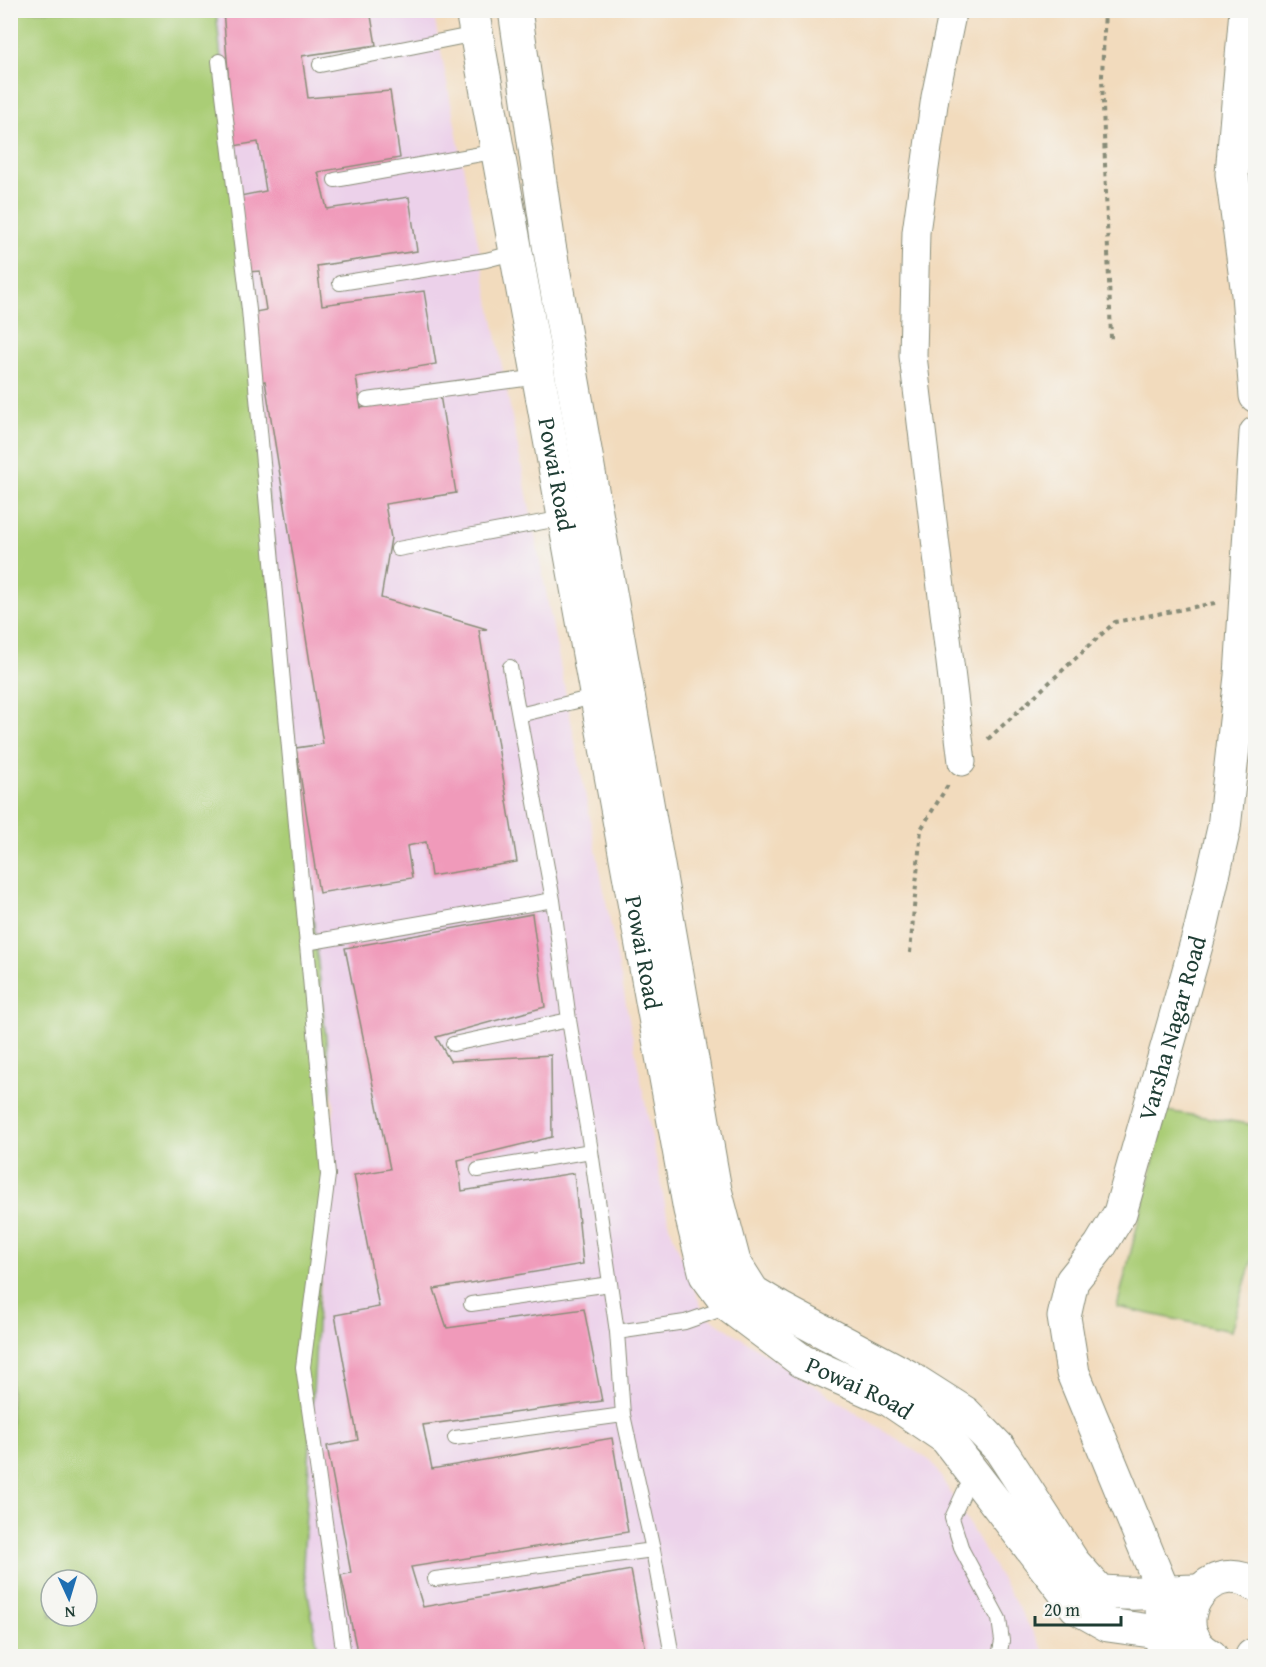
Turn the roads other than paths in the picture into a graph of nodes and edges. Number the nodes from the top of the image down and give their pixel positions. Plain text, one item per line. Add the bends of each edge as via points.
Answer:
1 (515, 10) edge
2 (953, 10) edge
3 (1246, 10) edge
4 (474, 22) edge
5 (219, 61) dead end
6 (320, 65) dead end
7 (498, 151) junction
8 (335, 180) dead end
9 (532, 249) junction
10 (340, 283) dead end
11 (539, 377) junction
12 (1256, 396) edge
13 (367, 400) dead end
14 (1256, 433) edge
15 (564, 518) junction
16 (398, 549) dead end
17 (510, 667) dead end
18 (612, 694) junction
19 (519, 715) junction
20 (962, 762) road end
21 (553, 900) junction
22 (306, 943) junction
23 (569, 1020) junction
24 (453, 1044) dead end
25 (591, 1151) junction
26 (477, 1170) dead end
27 (610, 1284) junction
28 (741, 1299) junction
29 (471, 1304) dead end
30 (617, 1332) junction
31 (623, 1415) junction
32 (455, 1438) dead end
33 (975, 1476) junction
34 (653, 1550) junction
35 (435, 1579) dead end
36 (1256, 1585) edge
37 (1163, 1591) junction
38 (1200, 1591) junction
39 (1160, 1644) edge
40 (1202, 1647) edge
41 (344, 1656) edge
42 (672, 1656) edge
43 (999, 1656) edge

1 - 9 main road, Powai Road
2 - 20 street via 935,97 916,232 913,356
3 - 12 main road via 1232,174 1248,294
4 - 6 lane
4 - 7 main road, Powai Road
5 - 22 lane via 249,310
7 - 8 lane
7 - 9 main road, Powai Road
9 - 10 lane
9 - 11 main road, Powai Road
9 - 18 main road, Powai Road
11 - 13 lane
11 - 15 main road, Powai Road
14 - 37 main road, Varsha Nagar Road via 1241,676 1224,828 1201,928 1120,1213 1072,1281 1064,1317 1073,1373
15 - 16 lane
15 - 18 main road, Powai Road
17 - 19 lane
18 - 19 lane
18 - 28 main road, Powai Road via 675,1045 690,1210 706,1275
19 - 21 lane
21 - 22 lane
21 - 23 lane
22 - 41 lane via 328,1175 303,1367
23 - 24 lane
23 - 25 lane
25 - 26 lane
25 - 27 lane
27 - 29 lane
27 - 30 lane
28 - 30 lane via 685,1322
28 - 33 main road, Powai Road via 802,1361 890,1400 946,1438
28 - 37 main road, Powai Road via 781,1309 907,1376 965,1413 1000,1449 1074,1562 1100,1591
30 - 31 lane
31 - 32 lane
31 - 34 lane
33 - 39 main road, Powai Road via 1076,1607 1108,1625
33 - 43 lane via 952,1518 962,1550 999,1619
34 - 35 lane
34 - 42 lane
36 - 38 main road via 1223,1578
37 - 38 main road, Powai Road
37 - 39 main road
38 - 40 main road via 1189,1613 1189,1625
39 - 40 main road, Powai Road

